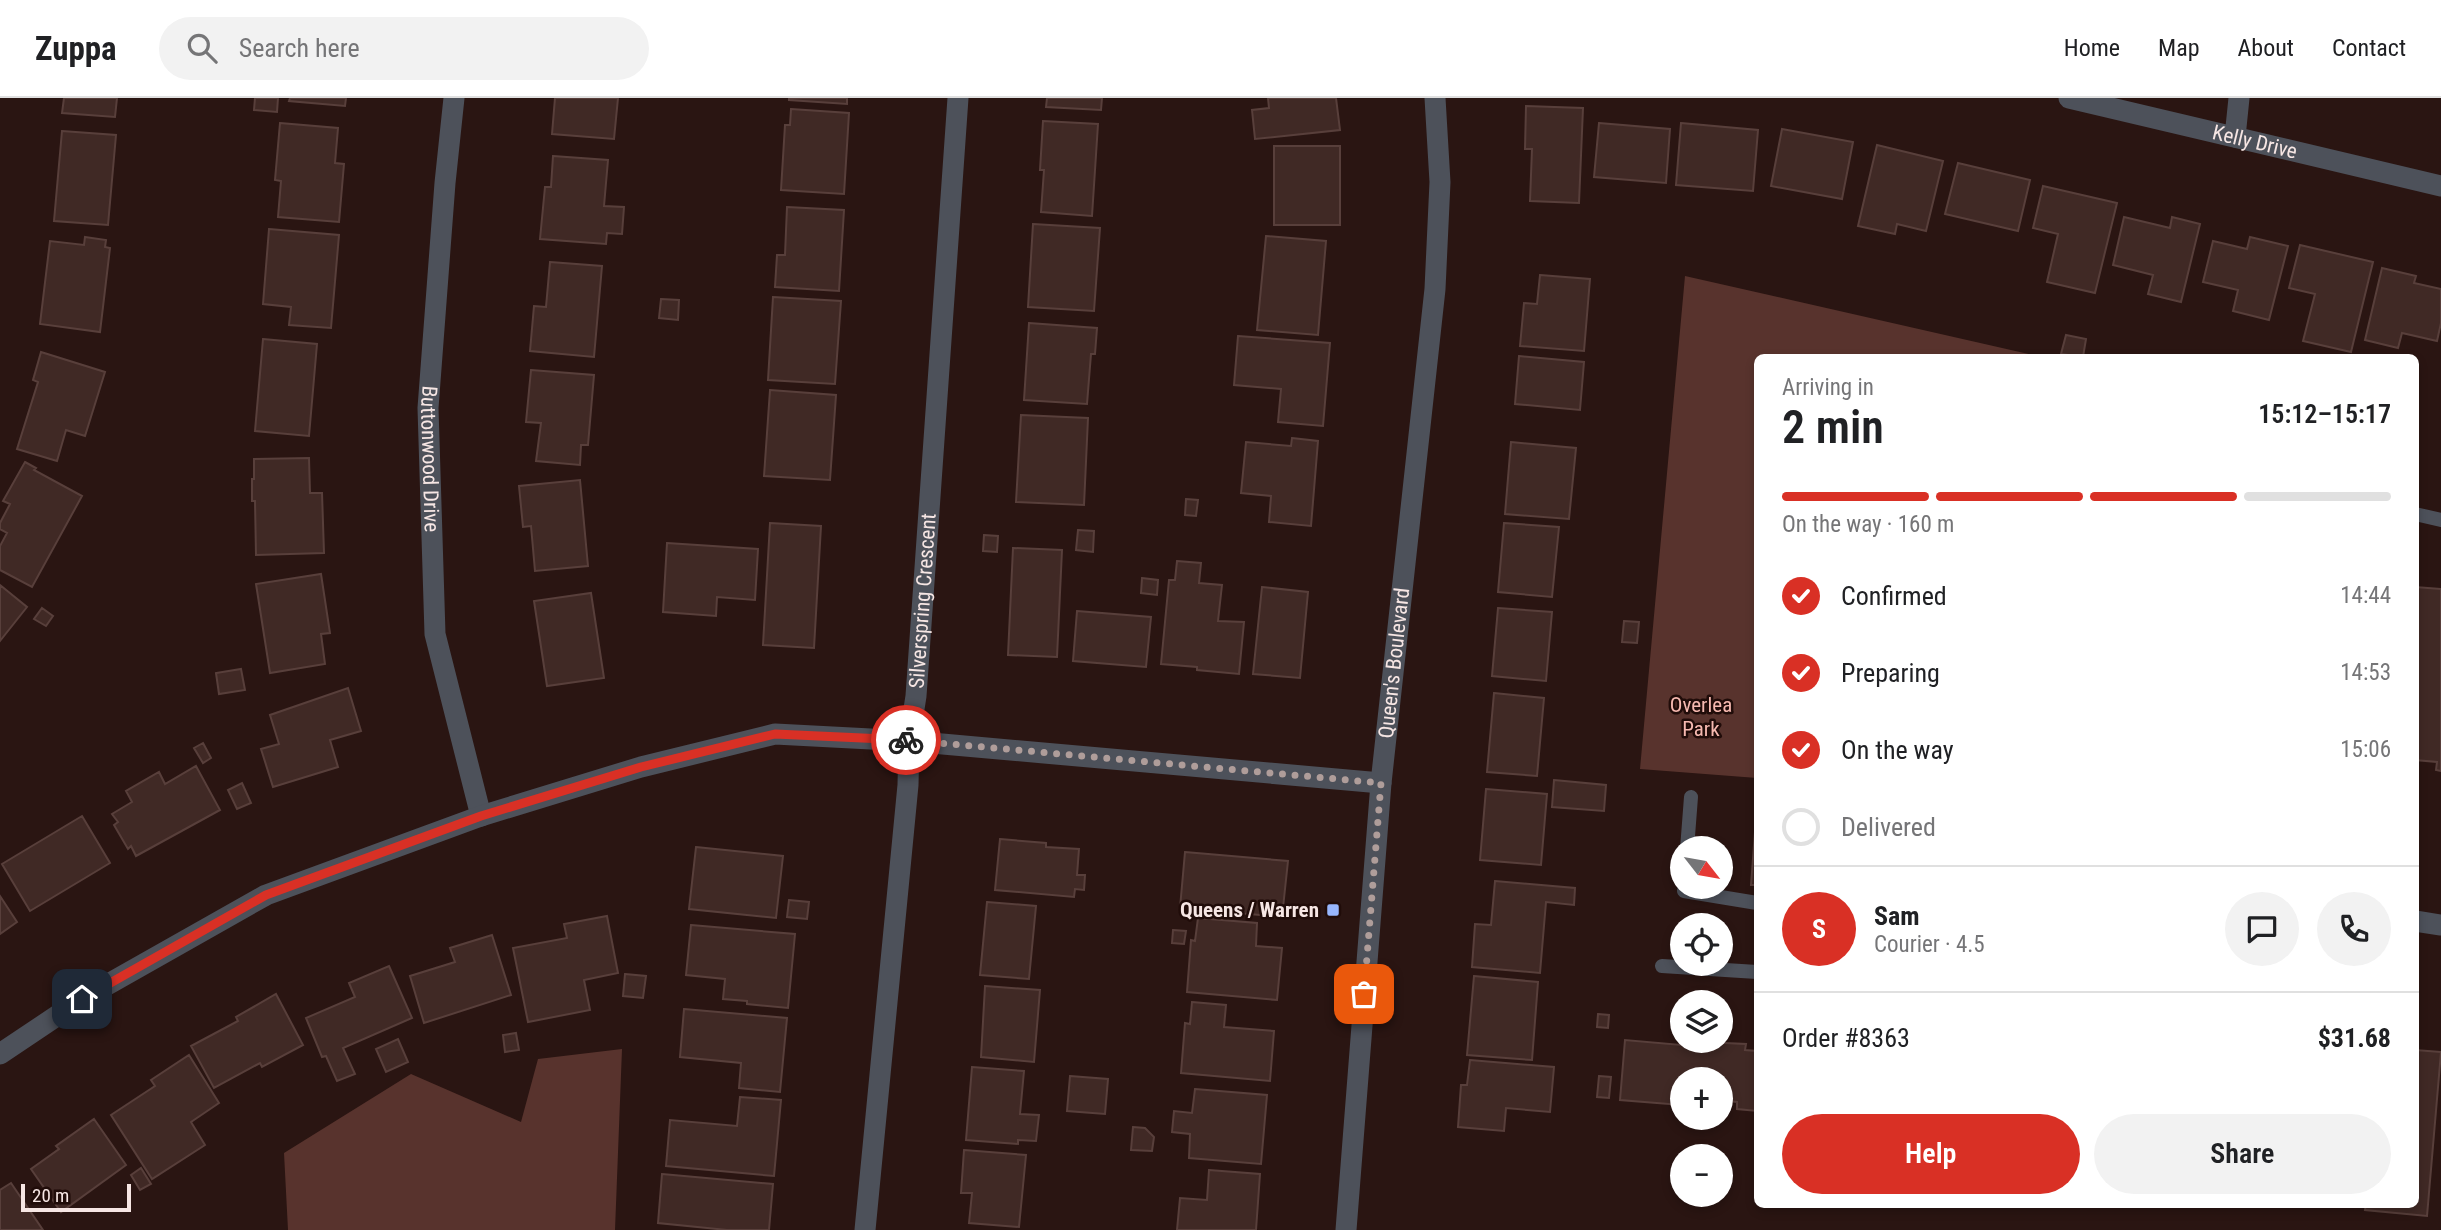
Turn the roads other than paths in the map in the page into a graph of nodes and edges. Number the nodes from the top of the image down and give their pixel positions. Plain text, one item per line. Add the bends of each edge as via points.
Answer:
1 (454, 98) edge
2 (958, 98) edge
3 (1435, 98) edge
4 (2068, 98) edge
5 (2239, 98) edge
6 (2235, 137) junction
7 (2441, 186) edge
8 (2419, 515) edge
9 (2441, 520) edge
10 (909, 741) junction
11 (1381, 783) junction
12 (1691, 797) dead end
13 (481, 816) junction
14 (1688, 836) edge
15 (1733, 899) edge
16 (1754, 903) edge
17 (2419, 922) edge
18 (2441, 925) edge
19 (1662, 966) dead end
20 (1754, 972) edge
21 (0, 1054) edge
22 (865, 1230) edge
23 (1346, 1230) edge

1 - 13 street, Buttonwood Drive via 428,408 435,634
2 - 10 street, Silverspring Crescent via 916,696
3 - 11 street, Queen's Boulevard via 1440,183 1435,289
4 - 6 street, Kelly Drive
5 - 6 street
6 - 7 street, Kelly Drive
8 - 9 lane
10 - 11 street
10 - 13 street via 775,734 641,767
10 - 22 street, Silverspring Crescent via 908,793
11 - 23 street, Queen's Boulevard
12 - 14 lane
13 - 21 street via 266,895 82,999
15 - 16 lane
17 - 18 street
19 - 20 lane

